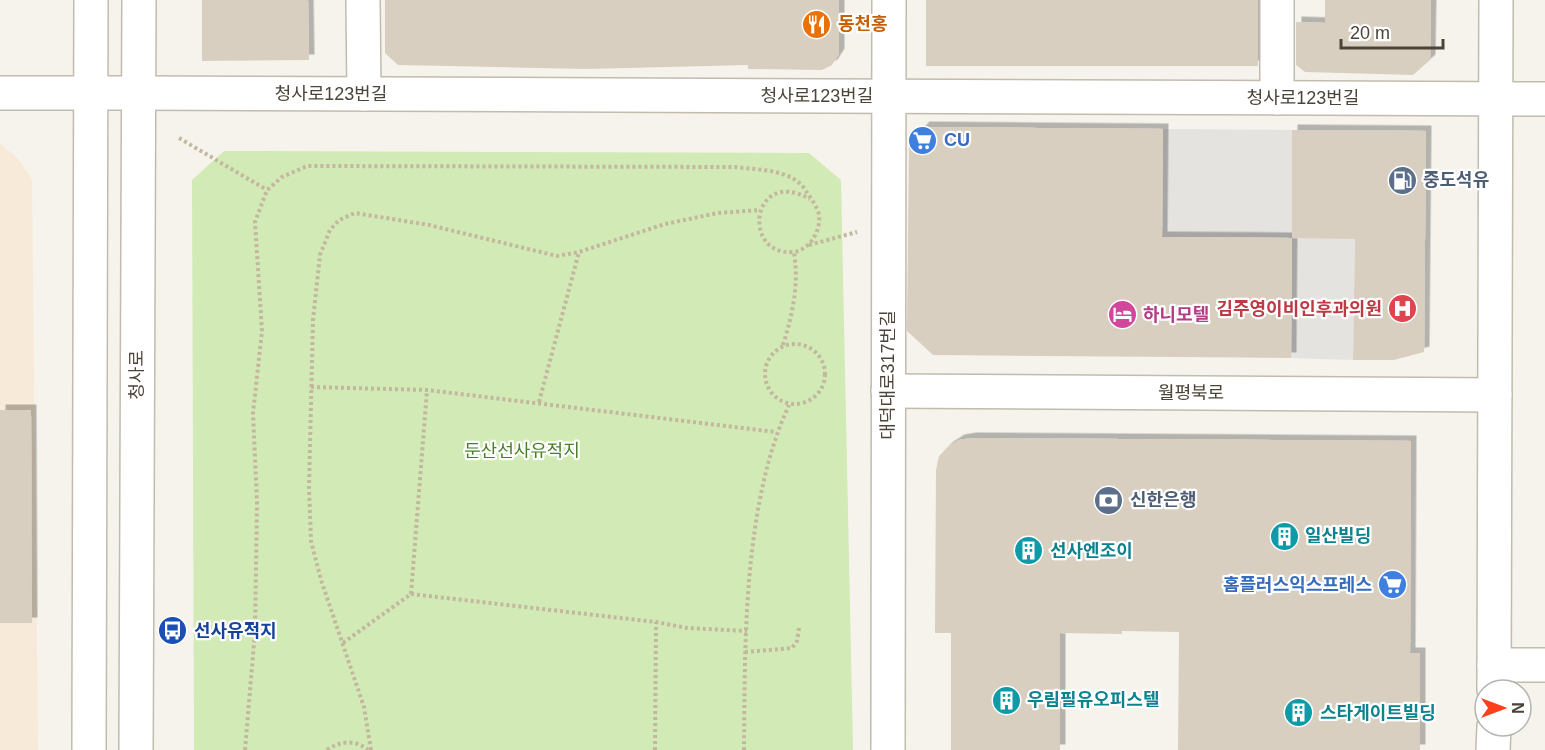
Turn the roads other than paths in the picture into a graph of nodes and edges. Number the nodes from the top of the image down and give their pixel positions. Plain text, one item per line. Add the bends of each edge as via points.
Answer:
1 (91, 0) edge
2 (139, 0) edge
3 (363, 0) edge
4 (889, 0) edge
5 (1277, 0) edge
6 (1496, 0) edge
7 (0, 93) edge
8 (91, 93) junction
9 (139, 93) junction
10 (364, 94) junction
11 (889, 96) junction
12 (1277, 98) junction
13 (1496, 99) junction
14 (1545, 99) edge
15 (888, 391) junction
16 (1495, 395) junction
17 (1545, 665) edge
18 (1494, 678) edge
19 (89, 750) edge
20 (136, 750) edge
21 (888, 750) edge

1 - 8 street
2 - 9 street, 청사로
3 - 10 street
4 - 11 street, 대덕대로317번길
5 - 12 street
6 - 13 street
7 - 8 street, 청사로123번길
8 - 9 street, 청사로123번길
8 - 19 street
9 - 10 street, 청사로123번길
9 - 20 street, 청사로
10 - 11 street, 청사로123번길
11 - 12 street, 청사로123번길
11 - 15 street, 대덕대로317번길
12 - 13 street, 청사로123번길
13 - 14 street, 청사로123번길
13 - 16 street
15 - 16 street, 월평북로
15 - 21 street, 대덕대로317번길
16 - 18 street
17 - 18 street

